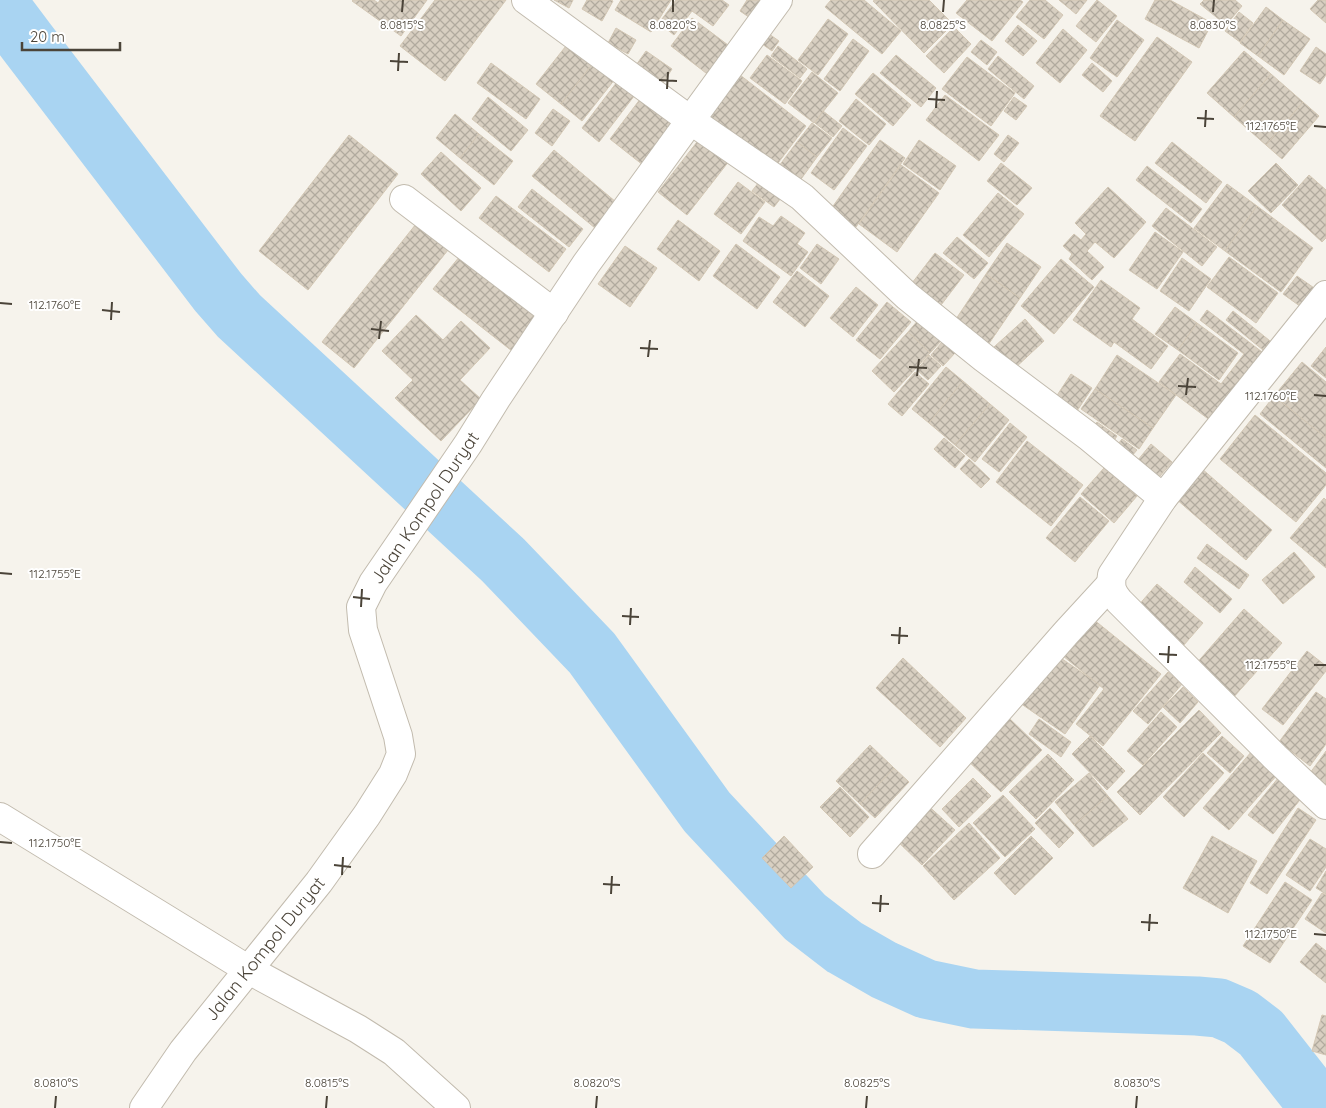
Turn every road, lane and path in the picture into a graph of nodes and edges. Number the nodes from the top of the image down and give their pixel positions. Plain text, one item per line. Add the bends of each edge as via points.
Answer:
1 (526, 0) edge
2 (778, 0) edge
3 (690, 120) junction
4 (404, 199) dead end
5 (1326, 295) edge
6 (554, 313) junction
7 (1163, 498) junction
8 (1111, 584) junction
9 (1326, 805) edge
10 (0, 817) edge
11 (872, 854) dead end
12 (249, 970) junction
13 (144, 1108) edge
14 (456, 1108) edge

1 - 3 street
2 - 3 street, Jalan Kompol Duryat
3 - 6 street, Jalan Kompol Duryat
3 - 7 street via 802,197 907,296
4 - 6 street
5 - 7 street
6 - 12 street, Jalan Kompol Duryat via 373,583 361,606 363,630 401,754 393,774 367,816
7 - 8 street via 1112,575
8 - 9 street via 1112,593
8 - 11 street
10 - 12 street
12 - 13 street, Jalan Kompol Duryat via 183,1052
12 - 14 street via 394,1052

